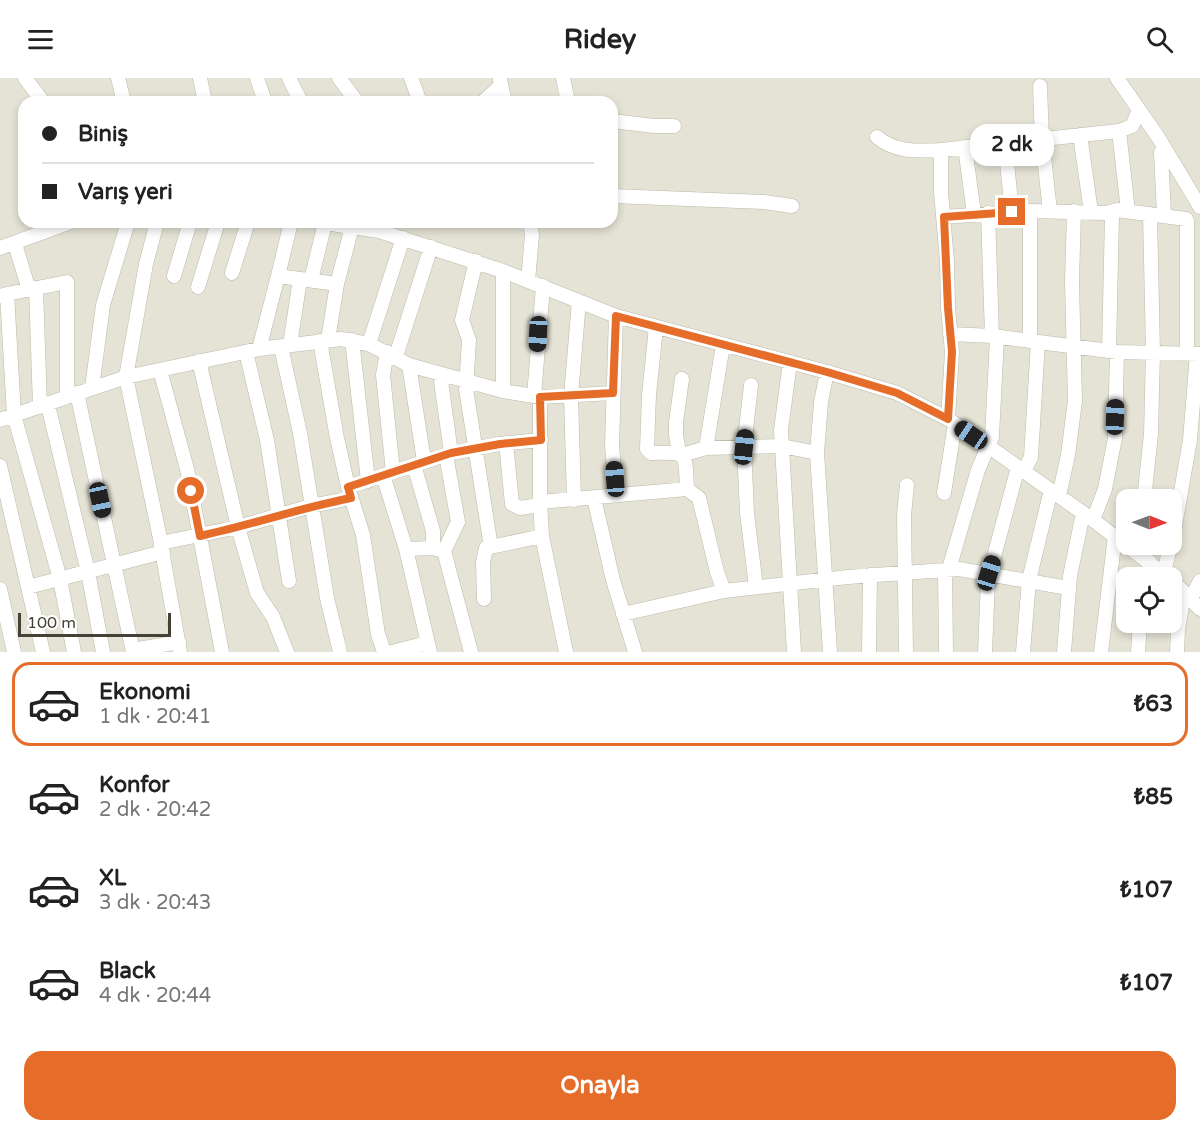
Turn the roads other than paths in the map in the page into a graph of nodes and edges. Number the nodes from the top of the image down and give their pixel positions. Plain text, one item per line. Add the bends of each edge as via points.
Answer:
1 (25, 78) edge
2 (118, 78) edge
3 (200, 78) edge
4 (257, 78) edge
5 (289, 78) edge
6 (339, 78) edge
7 (411, 78) edge
8 (563, 78) edge
9 (1117, 78) edge
10 (500, 81) edge
11 (1040, 86) dead end
12 (38, 96) edge
13 (122, 96) edge
14 (204, 96) edge
15 (263, 96) edge
16 (298, 96) edge
17 (352, 96) edge
18 (418, 96) edge
19 (488, 96) edge
20 (504, 96) edge
21 (567, 96) edge
22 (1139, 110) junction
23 (618, 121) edge
24 (674, 126) dead end
25 (1119, 131) junction
26 (1080, 135) junction
27 (877, 137) dead end
28 (1042, 139) junction
29 (1005, 143) junction
30 (965, 147) junction
31 (1164, 147) junction
32 (941, 150) junction
33 (618, 196) edge
34 (792, 206) dead end
35 (1200, 207) edge
36 (1030, 211) junction
37 (1050, 211) junction
38 (1121, 211) junction
39 (1012, 212) junction
40 (1074, 212) junction
41 (1091, 212) junction
42 (981, 214) junction
43 (1157, 215) junction
44 (944, 217) junction
45 (1186, 220) junction
46 (56, 228) edge
47 (126, 228) edge
48 (155, 228) edge
49 (187, 228) edge
50 (216, 228) edge
51 (246, 228) edge
52 (290, 228) edge
53 (333, 228) edge
54 (335, 228) edge
55 (360, 228) edge
56 (531, 228) edge
57 (403, 238) junction
58 (15, 244) junction
59 (431, 247) junction
60 (0, 248) edge
61 (476, 261) junction
62 (503, 271) junction
63 (232, 273) dead end
64 (174, 276) dead end
65 (278, 276) junction
66 (305, 280) junction
67 (528, 281) junction
68 (337, 284) junction
69 (543, 286) junction
70 (198, 287) dead end
71 (32, 289) junction
72 (3, 295) edge
73 (579, 301) junction
74 (616, 316) junction
75 (656, 327) junction
76 (950, 334) junction
77 (994, 337) junction
78 (352, 340) junction
79 (324, 341) junction
80 (1034, 341) junction
81 (369, 344) junction
82 (723, 345) junction
83 (286, 346) junction
84 (1074, 346) junction
85 (252, 351) junction
86 (1113, 351) junction
87 (1153, 353) junction
88 (391, 354) junction
89 (1195, 354) edge
90 (199, 361) junction
91 (790, 362) junction
92 (409, 365) junction
93 (160, 369) junction
94 (827, 372) junction
95 (440, 374) junction
96 (126, 377) junction
97 (682, 379) dead end
98 (468, 383) junction
99 (751, 385) dead end
100 (92, 388) junction
101 (502, 391) junction
102 (613, 393) junction
103 (72, 395) junction
104 (571, 396) junction
105 (537, 397) junction
106 (44, 406) junction
107 (14, 415) junction
108 (0, 420) edge
109 (951, 421) junction
110 (541, 440) junction
111 (506, 443) junction
112 (782, 446) junction
113 (988, 446) junction
114 (744, 447) junction
115 (476, 448) junction
116 (706, 448) junction
117 (817, 453) junction
118 (449, 454) junction
119 (680, 454) junction
120 (419, 463) junction
121 (0, 466) edge
122 (1021, 469) junction
123 (388, 473) junction
124 (368, 481) junction
125 (908, 485) dead end
126 (687, 489) junction
127 (1145, 489) edge
128 (1181, 489) edge
129 (350, 493) junction
130 (944, 493) dead end
131 (1055, 493) junction
132 (616, 495) junction
133 (594, 498) junction
134 (574, 500) junction
135 (540, 504) junction
136 (311, 506) junction
137 (1088, 516) junction
138 (279, 517) junction
139 (238, 527) junction
140 (200, 536) junction
141 (542, 536) junction
142 (1115, 536) joint
143 (162, 547) junction
144 (491, 548) junction
145 (406, 549) junction
146 (439, 549) junction
147 (1144, 555) edge
148 (1150, 562) junction
149 (114, 565) junction
150 (1149, 567) edge
151 (1156, 567) edge
152 (947, 569) junction
153 (88, 572) junction
154 (906, 572) junction
155 (989, 573) junction
156 (870, 575) junction
157 (60, 579) junction
158 (826, 579) junction
159 (1029, 580) junction
160 (290, 581) dead end
161 (1200, 581) edge
162 (789, 583) junction
163 (28, 587) junction
164 (756, 587) junction
165 (1068, 588) junction
166 (0, 589) edge
167 (724, 591) junction
168 (484, 599) dead end
169 (1192, 601) edge
170 (2, 607) edge
171 (623, 614) junction
172 (1139, 633) edge
173 (179, 647) edge
174 (428, 647) edge
175 (133, 651) edge
176 (14, 652) edge
177 (43, 652) edge
178 (74, 652) edge
179 (103, 652) edge
180 (221, 652) edge
181 (287, 652) edge
182 (340, 652) edge
183 (384, 652) edge
184 (392, 652) edge
185 (471, 652) edge
186 (567, 652) edge
187 (635, 652) edge
188 (794, 652) edge
189 (830, 652) edge
190 (869, 652) edge
191 (906, 652) edge
192 (946, 652) edge
193 (985, 652) edge
194 (1023, 652) edge
195 (1064, 652) edge
196 (1101, 652) edge
197 (1138, 652) edge
198 (1177, 652) edge

1 - 12 street
2 - 13 street
3 - 14 street
4 - 15 street
5 - 16 street
6 - 17 street
7 - 18 street
8 - 21 street
9 - 22 street
10 - 19 street
10 - 20 street
11 - 28 street
22 - 25 street via 1131,126
22 - 31 street
23 - 24 street
25 - 26 street
25 - 38 street
26 - 28 street
26 - 41 street
27 - 32 street via 900,150
28 - 29 street
28 - 37 street
29 - 30 street
29 - 39 street
30 - 32 street
30 - 42 street
31 - 35 street
31 - 43 street
32 - 44 street
33 - 34 street
35 - 45 street
36 - 37 street
36 - 39 street
36 - 80 street
37 - 40 street
38 - 41 street
38 - 43 street
38 - 86 street via 1112,215
39 - 42 street
40 - 41 street
40 - 84 street
42 - 44 street
42 - 77 street
43 - 45 street
43 - 87 street
44 - 76 street
45 - 89 street
46 - 58 street
47 - 100 street via 104,306
48 - 96 street
49 - 64 street
50 - 70 street
51 - 63 street
52 - 65 street
53 - 66 street
54 - 68 street
55 - 57 street
56 - 67 street
57 - 59 street
57 - 81 street
58 - 60 street
58 - 71 street
59 - 61 street
59 - 88 street
61 - 62 street
61 - 98 street via 462,320 469,340
62 - 67 street
62 - 101 street
65 - 66 street
65 - 85 street
66 - 68 street
66 - 83 street
67 - 69 street
68 - 79 street
69 - 73 street
69 - 105 street
71 - 72 street
71 - 103 street via 67,282
71 - 106 street
72 - 107 street
73 - 74 street
73 - 104 street
74 - 75 street
74 - 102 street
75 - 82 street
75 - 119 street via 647,449 651,453
76 - 77 street
76 - 109 street
77 - 80 street
77 - 113 street via 992,437
78 - 79 street
78 - 81 street
78 - 124 street
79 - 83 street
79 - 129 street
80 - 84 street
80 - 122 street via 1031,457
81 - 88 street
82 - 91 street
82 - 116 street
83 - 85 street
83 - 136 street
84 - 86 street
84 - 131 street via 1076,401 1068,455
85 - 90 street
85 - 138 street
86 - 87 street
86 - 137 street via 1115,438 1105,489
87 - 89 street
87 - 127 street
88 - 92 street
88 - 123 street via 383,375
89 - 128 street via 1190,440
90 - 93 street
90 - 139 street
91 - 94 street
91 - 112 street
92 - 95 street
92 - 120 street
93 - 96 street
93 - 140 street
94 - 109 street via 897,393
94 - 117 street
95 - 98 street
95 - 118 street
96 - 100 street
96 - 143 street
97 - 119 street via 676,422
98 - 101 street
98 - 115 street
99 - 114 street
100 - 103 street
101 - 105 street
102 - 104 street
102 - 132 street
103 - 106 street
103 - 149 street
104 - 105 street
104 - 134 street
105 - 110 street
106 - 107 street
106 - 153 street
107 - 108 street
107 - 157 street
109 - 113 street
109 - 130 street
110 - 111 street
110 - 135 street
111 - 115 street
111 - 135 street via 512,504 520,508
112 - 114 street
112 - 117 street
112 - 162 street
113 - 122 street
113 - 152 street
114 - 116 street
114 - 164 street
115 - 118 street
115 - 144 street
116 - 119 street
117 - 158 street
118 - 120 street
118 - 146 street via 458,522
119 - 126 street via 686,464
120 - 123 street
120 - 146 street
121 - 163 street
122 - 131 street
122 - 155 street
123 - 124 street
123 - 145 street
124 - 129 street
125 - 154 street via 904,515
126 - 132 street
126 - 167 street via 699,498
129 - 136 street
129 - 183 street via 363,535
131 - 137 street
131 - 159 street
132 - 133 street
133 - 134 street
133 - 171 street
134 - 135 street
135 - 141 street
136 - 138 street
136 - 182 street
137 - 142 street
137 - 165 street
138 - 139 street
138 - 160 street
139 - 140 street
139 - 181 street via 257,593 273,617
140 - 143 street
140 - 180 street
141 - 144 street
141 - 186 street
142 - 196 street
143 - 149 street
143 - 173 street
144 - 168 street via 484,553
145 - 146 street
145 - 174 street
146 - 185 street
147 - 148 street
148 - 150 street
148 - 151 street
149 - 153 street
149 - 175 street
152 - 154 street
152 - 155 street
152 - 192 street
153 - 157 street
153 - 179 street
154 - 156 street
154 - 191 street
155 - 159 street
155 - 193 street
156 - 158 street
156 - 190 street
157 - 163 street
157 - 178 street
158 - 162 street
158 - 189 street
159 - 165 street
159 - 194 street
161 - 169 street
162 - 164 street
162 - 188 street
163 - 177 street
164 - 167 street
165 - 195 street
166 - 170 street
167 - 171 street
169 - 198 street via 1178,629
170 - 176 street
171 - 187 street
172 - 197 street
173 - 175 street
174 - 184 street

